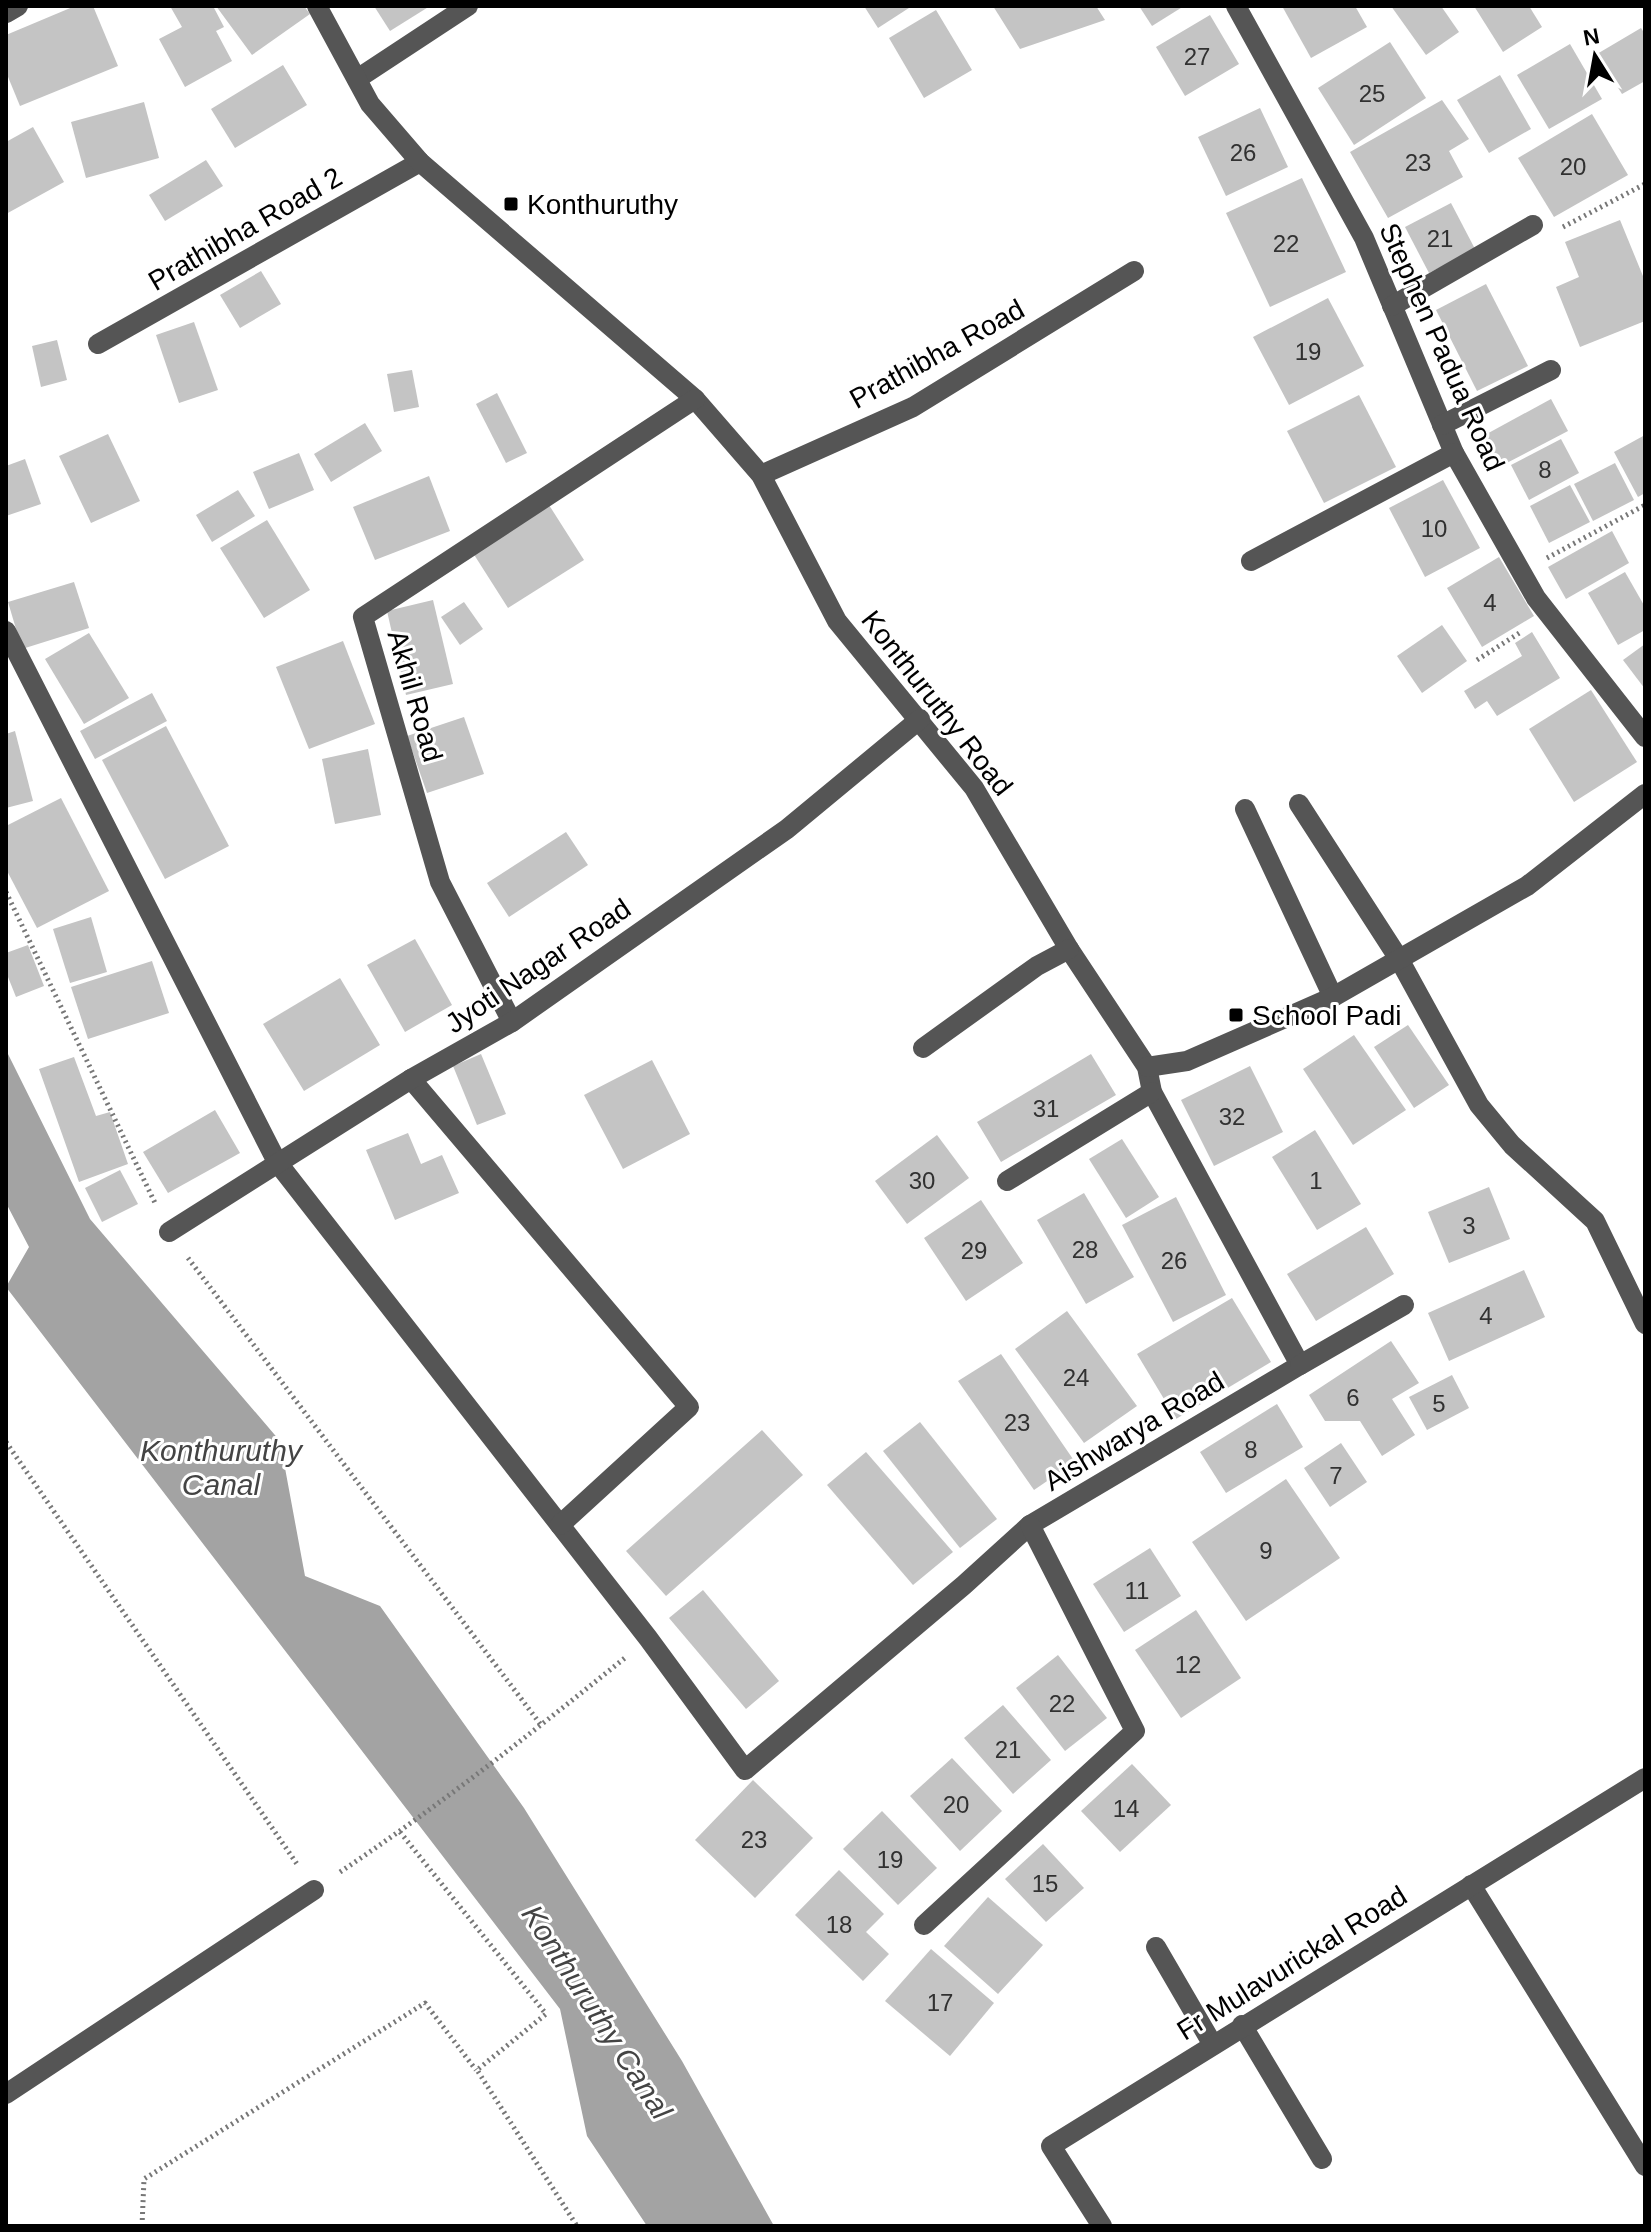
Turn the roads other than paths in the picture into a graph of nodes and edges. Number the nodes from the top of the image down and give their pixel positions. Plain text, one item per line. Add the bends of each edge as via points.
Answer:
1 (18, 6) edge
2 (317, 6) edge
3 (468, 6) edge
4 (1236, 6) edge
5 (6, 13) edge
6 (357, 79) junction
7 (420, 162) junction
8 (1533, 225) dead end
9 (1134, 271) dead end
10 (1392, 306) junction
11 (98, 344) dead end
12 (1551, 370) dead end
13 (695, 399) junction
14 (1442, 425) junction
15 (1454, 453) junction
16 (761, 475) junction
17 (1251, 561) dead end
18 (6, 631) edge
19 (920, 719) junction
20 (1645, 737) edge
21 (1645, 794) edge
22 (1299, 804) dead end
23 (1245, 809) dead end
24 (1069, 949) junction
25 (1399, 959) junction
26 (1333, 997) junction
27 (512, 1022) junction
28 (923, 1048) dead end
29 (1147, 1067) junction
30 (411, 1079) junction
31 (1152, 1092) junction
32 (277, 1162) junction
33 (1007, 1181) dead end
34 (169, 1232) road end
35 (1404, 1305) dead end
36 (1645, 1324) edge
37 (1300, 1365) junction
38 (560, 1525) junction
39 (1030, 1525) junction
40 (1645, 1778) edge
41 (1471, 1885) junction
42 (314, 1890) road end
43 (924, 1925) dead end
44 (1156, 1947) dead end
45 (1242, 2025) junction
46 (1213, 2045) junction
47 (6, 2094) edge
48 (1322, 2159) dead end
49 (1645, 2166) edge
50 (1102, 2226) edge

1 - 5 street
2 - 6 street, Konthuruthy Road
3 - 6 street
4 - 10 street, Stephen Padua Road via 1364,238
6 - 7 street, Konthuruthy Road via 370,104
7 - 11 street, Prathibha Road 2
7 - 13 street, Konthuruthy Road
8 - 10 street
9 - 16 street, Prathibha Road via 913,407
10 - 14 street, Stephen Padua Road
12 - 14 street
13 - 16 street, Konthuruthy Road
13 - 27 street, Akhil Road via 363,617 440,882
14 - 15 street, Stephen Padua Road
15 - 17 street
15 - 20 street, Stephen Padua Road via 1536,598
16 - 19 street, Konthuruthy Road via 837,621
18 - 32 street
19 - 24 street, Konthuruthy Road via 974,788
19 - 27 street, Jyoti Nagar Road via 787,829
21 - 25 street via 1527,886
22 - 25 street
23 - 26 street
24 - 28 street
24 - 29 street, Konthuruthy Road
25 - 26 street
25 - 36 street via 1479,1105 1512,1145 1595,1221
26 - 29 street via 1187,1061
27 - 30 street, Jyoti Nagar Road
29 - 31 street
30 - 32 street, Jyoti Nagar Road
30 - 38 street via 689,1407
31 - 33 street
31 - 37 street
32 - 34 street, Jyoti Nagar Road
32 - 38 street
35 - 37 street, Aishwarya Road
37 - 39 street, Aishwarya Road
38 - 39 street, Aishwarya Road via 745,1770
39 - 43 street via 1135,1731
40 - 41 street, Fr Mulavurickal Road
41 - 45 street, Fr Mulavurickal Road
41 - 49 street
42 - 47 street
44 - 46 street
45 - 46 street, Fr Mulavurickal Road
45 - 48 street
46 - 50 street, Fr Mulavurickal Road via 1051,2146

